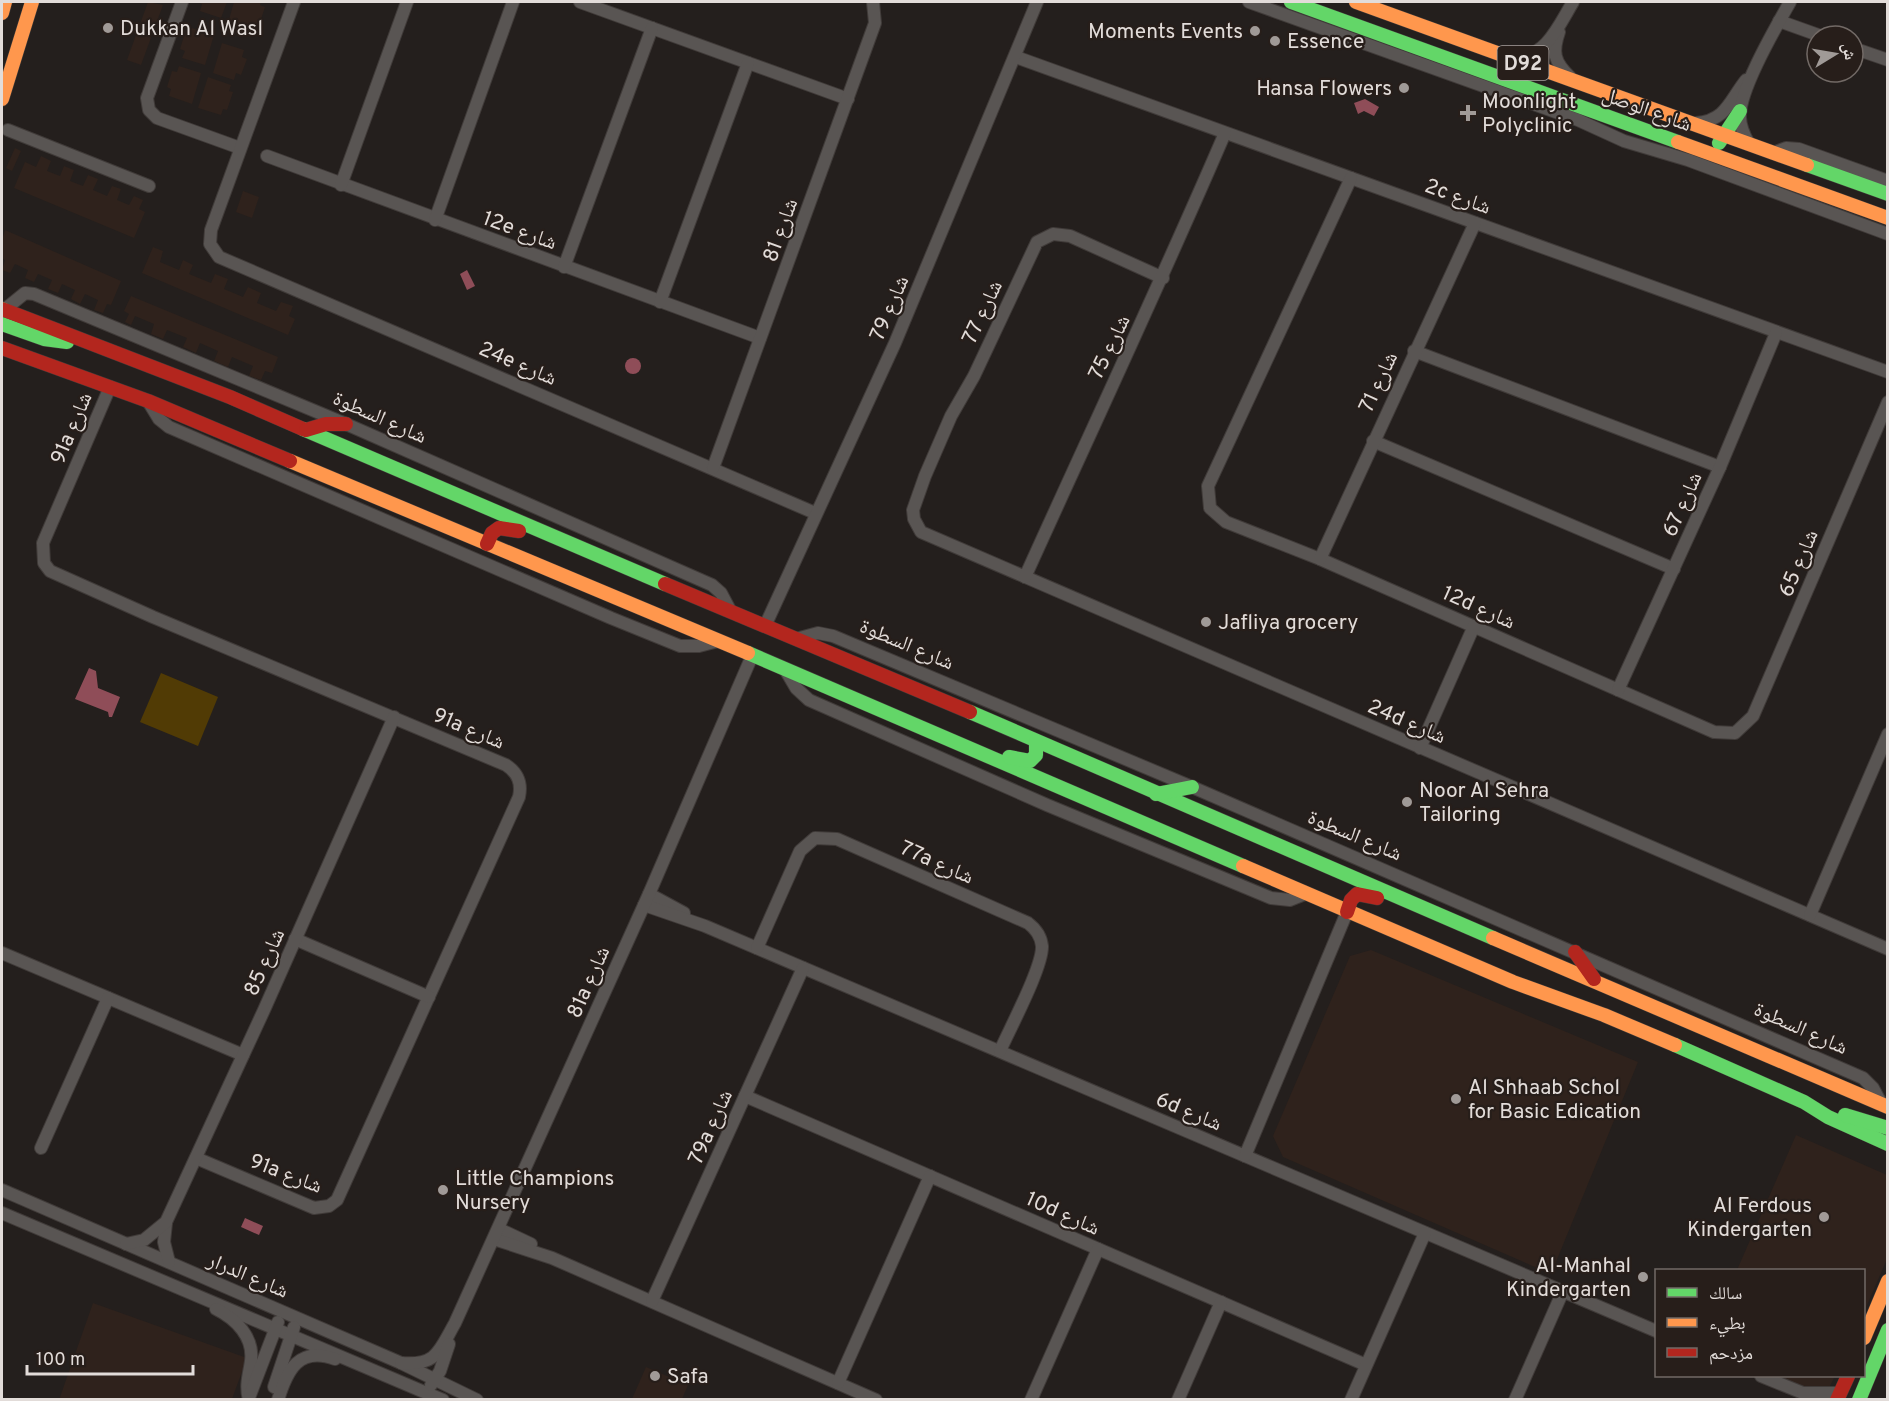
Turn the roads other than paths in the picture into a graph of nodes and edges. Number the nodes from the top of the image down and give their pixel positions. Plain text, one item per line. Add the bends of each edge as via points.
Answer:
1 (5, 2) edge
2 (33, 2) edge
3 (182, 2) edge
4 (294, 2) edge
5 (407, 2) edge
6 (513, 2) edge
7 (580, 2) edge
8 (1036, 2) edge
9 (1249, 2) edge
10 (1291, 2) edge
11 (1356, 2) edge
12 (1573, 2) edge
13 (1790, 2) edge
14 (874, 3) edge
15 (2, 13) edge
16 (1564, 16) junction
17 (1779, 21) junction
18 (652, 28) junction
19 (1805, 30) edge
20 (1865, 52) edge
21 (1503, 56) junction
22 (1016, 57) junction
23 (1887, 60) edge
24 (748, 63) junction
25 (1751, 75) junction
26 (1573, 80) junction
27 (1548, 95) junction
28 (2, 99) edge
29 (848, 99) junction
30 (1740, 111) junction
31 (1691, 123) junction
32 (8, 130) dead end
33 (1226, 133) junction
34 (1725, 136) junction
35 (1749, 144) junction
36 (240, 148) junction
37 (1772, 153) junction
38 (267, 156) dead end
39 (1351, 178) junction
40 (1887, 181) edge
41 (341, 185) junction
42 (149, 186) dead end
43 (1887, 194) edge
44 (1887, 218) edge
45 (435, 220) junction
46 (1475, 223) junction
47 (1887, 234) edge
48 (564, 267) junction
49 (1163, 278) junction
50 (660, 302) junction
51 (2, 309) edge
52 (2, 324) edge
53 (1776, 333) junction
54 (760, 338) junction
55 (79, 340) junction
56 (2, 348) edge
57 (1414, 351) junction
58 (1887, 372) edge
59 (110, 387) junction
60 (148, 401) junction
61 (1887, 402) edge
62 (346, 424) junction
63 (306, 429) junction
64 (1373, 441) junction
65 (1720, 467) junction
66 (713, 468) junction
67 (815, 513) junction
68 (915, 524) joint
69 (546, 535) junction
70 (487, 544) junction
71 (1320, 559) junction
72 (1674, 569) junction
73 (1025, 577) junction
74 (730, 610) junction
75 (765, 626) junction
76 (1474, 626) junction
77 (796, 639) junction
78 (718, 641) junction
79 (752, 656) junction
80 (786, 671) junction
81 (1618, 690) junction
82 (394, 717) junction
83 (1735, 734) joint
84 (1887, 734) edge
85 (1036, 741) junction
86 (962, 742) junction
87 (1420, 748) junction
88 (1192, 787) junction
89 (1156, 794) junction
90 (1305, 894) junction
91 (646, 900) junction
92 (1412, 903) junction
93 (1347, 912) junction
94 (1810, 915) junction
95 (295, 939) junction
96 (757, 948) junction
97 (1887, 949) edge
98 (1575, 952) junction
99 (2, 953) edge
100 (803, 968) junction
101 (1600, 984) junction
102 (429, 997) junction
103 (108, 998) junction
104 (1000, 1052) junction
105 (243, 1055) junction
106 (745, 1096) junction
107 (1804, 1102) junction
108 (1885, 1106) edge
109 (1887, 1128) edge
110 (1887, 1144) edge
111 (41, 1148) dead end
112 (1887, 1153) edge
113 (1245, 1156) junction
114 (196, 1158) junction
115 (930, 1176) junction
116 (2, 1190) edge
117 (2, 1213) edge
118 (166, 1222) junction
119 (1425, 1233) junction
120 (496, 1234) junction
121 (126, 1244) junction
122 (1098, 1249) junction
123 (169, 1263) junction
124 (1887, 1281) edge
125 (1563, 1291) junction
126 (190, 1292) junction
127 (652, 1301) junction
128 (1221, 1302) junction
129 (282, 1312) junction
130 (298, 1318) junction
131 (455, 1323) junction
132 (276, 1327) junction
133 (1887, 1330) edge
134 (1655, 1331) edge
135 (1865, 1333) edge
136 (292, 1334) junction
137 (401, 1363) junction
138 (1366, 1365) junction
139 (366, 1366) junction
140 (1763, 1377) edge
141 (1848, 1377) edge
142 (436, 1380) junction
143 (838, 1383) junction
144 (414, 1389) junction
145 (1806, 1396) edge
146 (1862, 1397) edge
147 (1840, 1398) edge
148 (249, 1400) edge
149 (270, 1400) edge
150 (278, 1400) edge
151 (443, 1400) edge
152 (477, 1400) edge
153 (876, 1400) edge
154 (1031, 1400) edge
155 (1178, 1400) edge
156 (1351, 1400) edge
157 (1515, 1400) edge

1 - 15 main road
2 - 28 main road
3 - 36 street via 147,98 149,110 157,118
4 - 36 street
5 - 41 street
6 - 45 street
7 - 18 street
8 - 22 street, شارع 79
9 - 47 street
10 - 27 main road, شارع الوصل / D92
11 - 21 main road, شارع الوصل / D92
12 - 16 street
13 - 17 street
14 - 29 street, شارع 81 via 875,22
16 - 21 street via 1536,53
16 - 26 street via 1554,54 1558,65
17 - 19 street
17 - 25 street
18 - 24 street
18 - 48 street
20 - 23 street
21 - 26 main road, شارع الوصل / D92
22 - 33 street, 2c شارع
22 - 67 street, شارع 79 via 895,343
24 - 29 street
24 - 50 street
25 - 30 street
25 - 31 street via 1720,116
26 - 31 main road, شارع الوصل / D92
27 - 34 main road via 1587,100 1712,144
27 - 44 main road, شارع الوصل / D92
29 - 54 street, شارع 81
30 - 34 main road
30 - 35 street
31 - 34 main road, شارع الوصل / D92
32 - 42 street
33 - 39 street, 2c شارع
33 - 49 street, شارع 75
34 - 35 main road, شارع الوصل / D92
35 - 37 main road, شارع الوصل / D92
36 - 66 street, 24e شارع via 211,230 210,244 219,257
37 - 40 street via 1799,148
37 - 43 main road, شارع الوصل / D92
38 - 41 street, 12e شارع
39 - 46 street, 2c شارع
39 - 71 street, 12d شارع via 1208,486 1210,508 1220,519
41 - 45 street, 12e شارع
45 - 48 street, 12e شارع
46 - 53 street, 2c شارع
46 - 57 street, شارع 71
48 - 50 street, 12e شارع
49 - 68 street, شارع 77 via 1070,236 1053,234 1037,242 951,416 913,510
49 - 73 street, شارع 75
50 - 54 street, 12e شارع
51 - 55 main road, شارع السطوة
51 - 62 street, شارع السطوة via 25,293 34,294
52 - 55 main road via 56,341
53 - 58 street, 2c شارع
53 - 65 street, شارع 67
54 - 66 street, شارع 81
55 - 63 main road, شارع السطوة
56 - 59 main road
57 - 64 street, شارع 71
57 - 65 street
59 - 60 main road
59 - 82 street, 91a شارع via 43,543 41,553 50,571
60 - 70 main road
60 - 78 street via 169,427 611,618 680,646
61 - 83 street, شارع 65 via 1753,716
62 - 63 main road
62 - 74 street, شارع السطوة via 712,585
63 - 69 main road, شارع السطوة
64 - 71 street, شارع 71
64 - 72 street
65 - 72 street, شارع 67
66 - 67 street, 24e شارع
67 - 75 street, شارع 79
68 - 73 street, 24d شارع via 925,535
69 - 70 main road via 528,535 500,526 490,534
69 - 74 main road, شارع السطوة
70 - 78 main road
71 - 76 street, 12d شارع
72 - 81 street, شارع 67
73 - 87 street, 24d شارع
74 - 75 main road, شارع السطوة
75 - 77 main road, شارع السطوة
76 - 81 street, 12d شارع
76 - 87 street
77 - 85 main road, شارع السطوة
77 - 88 street, شارع السطوة via 818,633 833,636
78 - 79 main road
79 - 80 main road
79 - 91 street, 81a شارع
80 - 86 main road
80 - 90 street via 809,700 1047,805 1271,898 1284,901
81 - 83 street, 12d شارع via 1714,732
82 - 95 street, شارع 85
82 - 102 street, 91a شارع via 506,765 520,782 519,797
84 - 94 street
85 - 86 main road via 1035,758 1025,763
85 - 89 main road, شارع السطوة
86 - 90 main road
87 - 94 street, 24d شارع
88 - 89 main road
88 - 98 street, شارع السطوة
89 - 92 main road, شارع السطوة
90 - 93 main road
91 - 96 street, 6d شارع
91 - 120 street, 81a شارع
92 - 93 main road via 1392,904 1361,892 1351,897
92 - 101 main road, شارع السطوة
93 - 107 main road via 1513,982 1604,1015
93 - 113 street
94 - 97 street, 24d شارع
95 - 102 street
95 - 105 street, شارع 85
96 - 100 street, 6d شارع
96 - 104 street, 77a شارع via 800,851 815,838 837,839 1028,923 1036,930 1041,939 1040,958
98 - 101 main road via 1585,970
98 - 108 street, شارع السطوة via 1863,1078
99 - 103 street
100 - 104 street, 6d شارع
100 - 106 street, 79a شارع
101 - 108 main road, شارع السطوة
102 - 114 street, 91a شارع via 334,1204 314,1208
103 - 105 street
103 - 111 street
104 - 113 street, 6d شارع
105 - 114 street, شارع 85
106 - 115 street, 10d شارع
106 - 127 street, 79a شارع
107 - 109 main road
107 - 110 main road
107 - 112 main road via 1828,1126
113 - 119 street, 6d شارع
114 - 118 street, شارع 85
115 - 122 street, 10d شارع
115 - 143 street
116 - 121 street, شارع الدرار
117 - 126 street, شارع الدرار
118 - 121 street, شارع 85 via 144,1240
118 - 123 street, شارع 85 via 164,1242
119 - 125 street, 6d شارع
119 - 138 street
120 - 127 street via 537,1247 552,1258
120 - 131 street, 81a شارع
121 - 123 street, شارع الدرار
122 - 128 street, 10d شارع
122 - 154 street
123 - 129 street, شارع الدرار
124 - 135 main road
125 - 134 street, 6d شارع
125 - 157 street
126 - 132 street, شارع الدرار
126 - 148 street via 232,1318 245,1334 251,1351 246,1384
127 - 143 street
128 - 138 street, 10d شارع
128 - 155 street
129 - 130 street, شارع الدرار
129 - 132 street
130 - 136 street
130 - 137 street, شارع الدرار
131 - 137 street, 81a شارع via 436,1356 416,1364
131 - 142 street, 81a شارع
132 - 136 street, شارع الدرار
132 - 148 street
133 - 146 main road
136 - 139 street, شارع الدرار
136 - 149 street
137 - 142 street, شارع الدرار
138 - 156 street
139 - 144 street, شارع الدرار
139 - 150 street via 322,1355 308,1356 289,1370
140 - 145 street
141 - 147 main road
142 - 144 street
142 - 152 street, شارع الدرار
143 - 153 street
144 - 151 street, شارع الدرار
145 - 147 street

